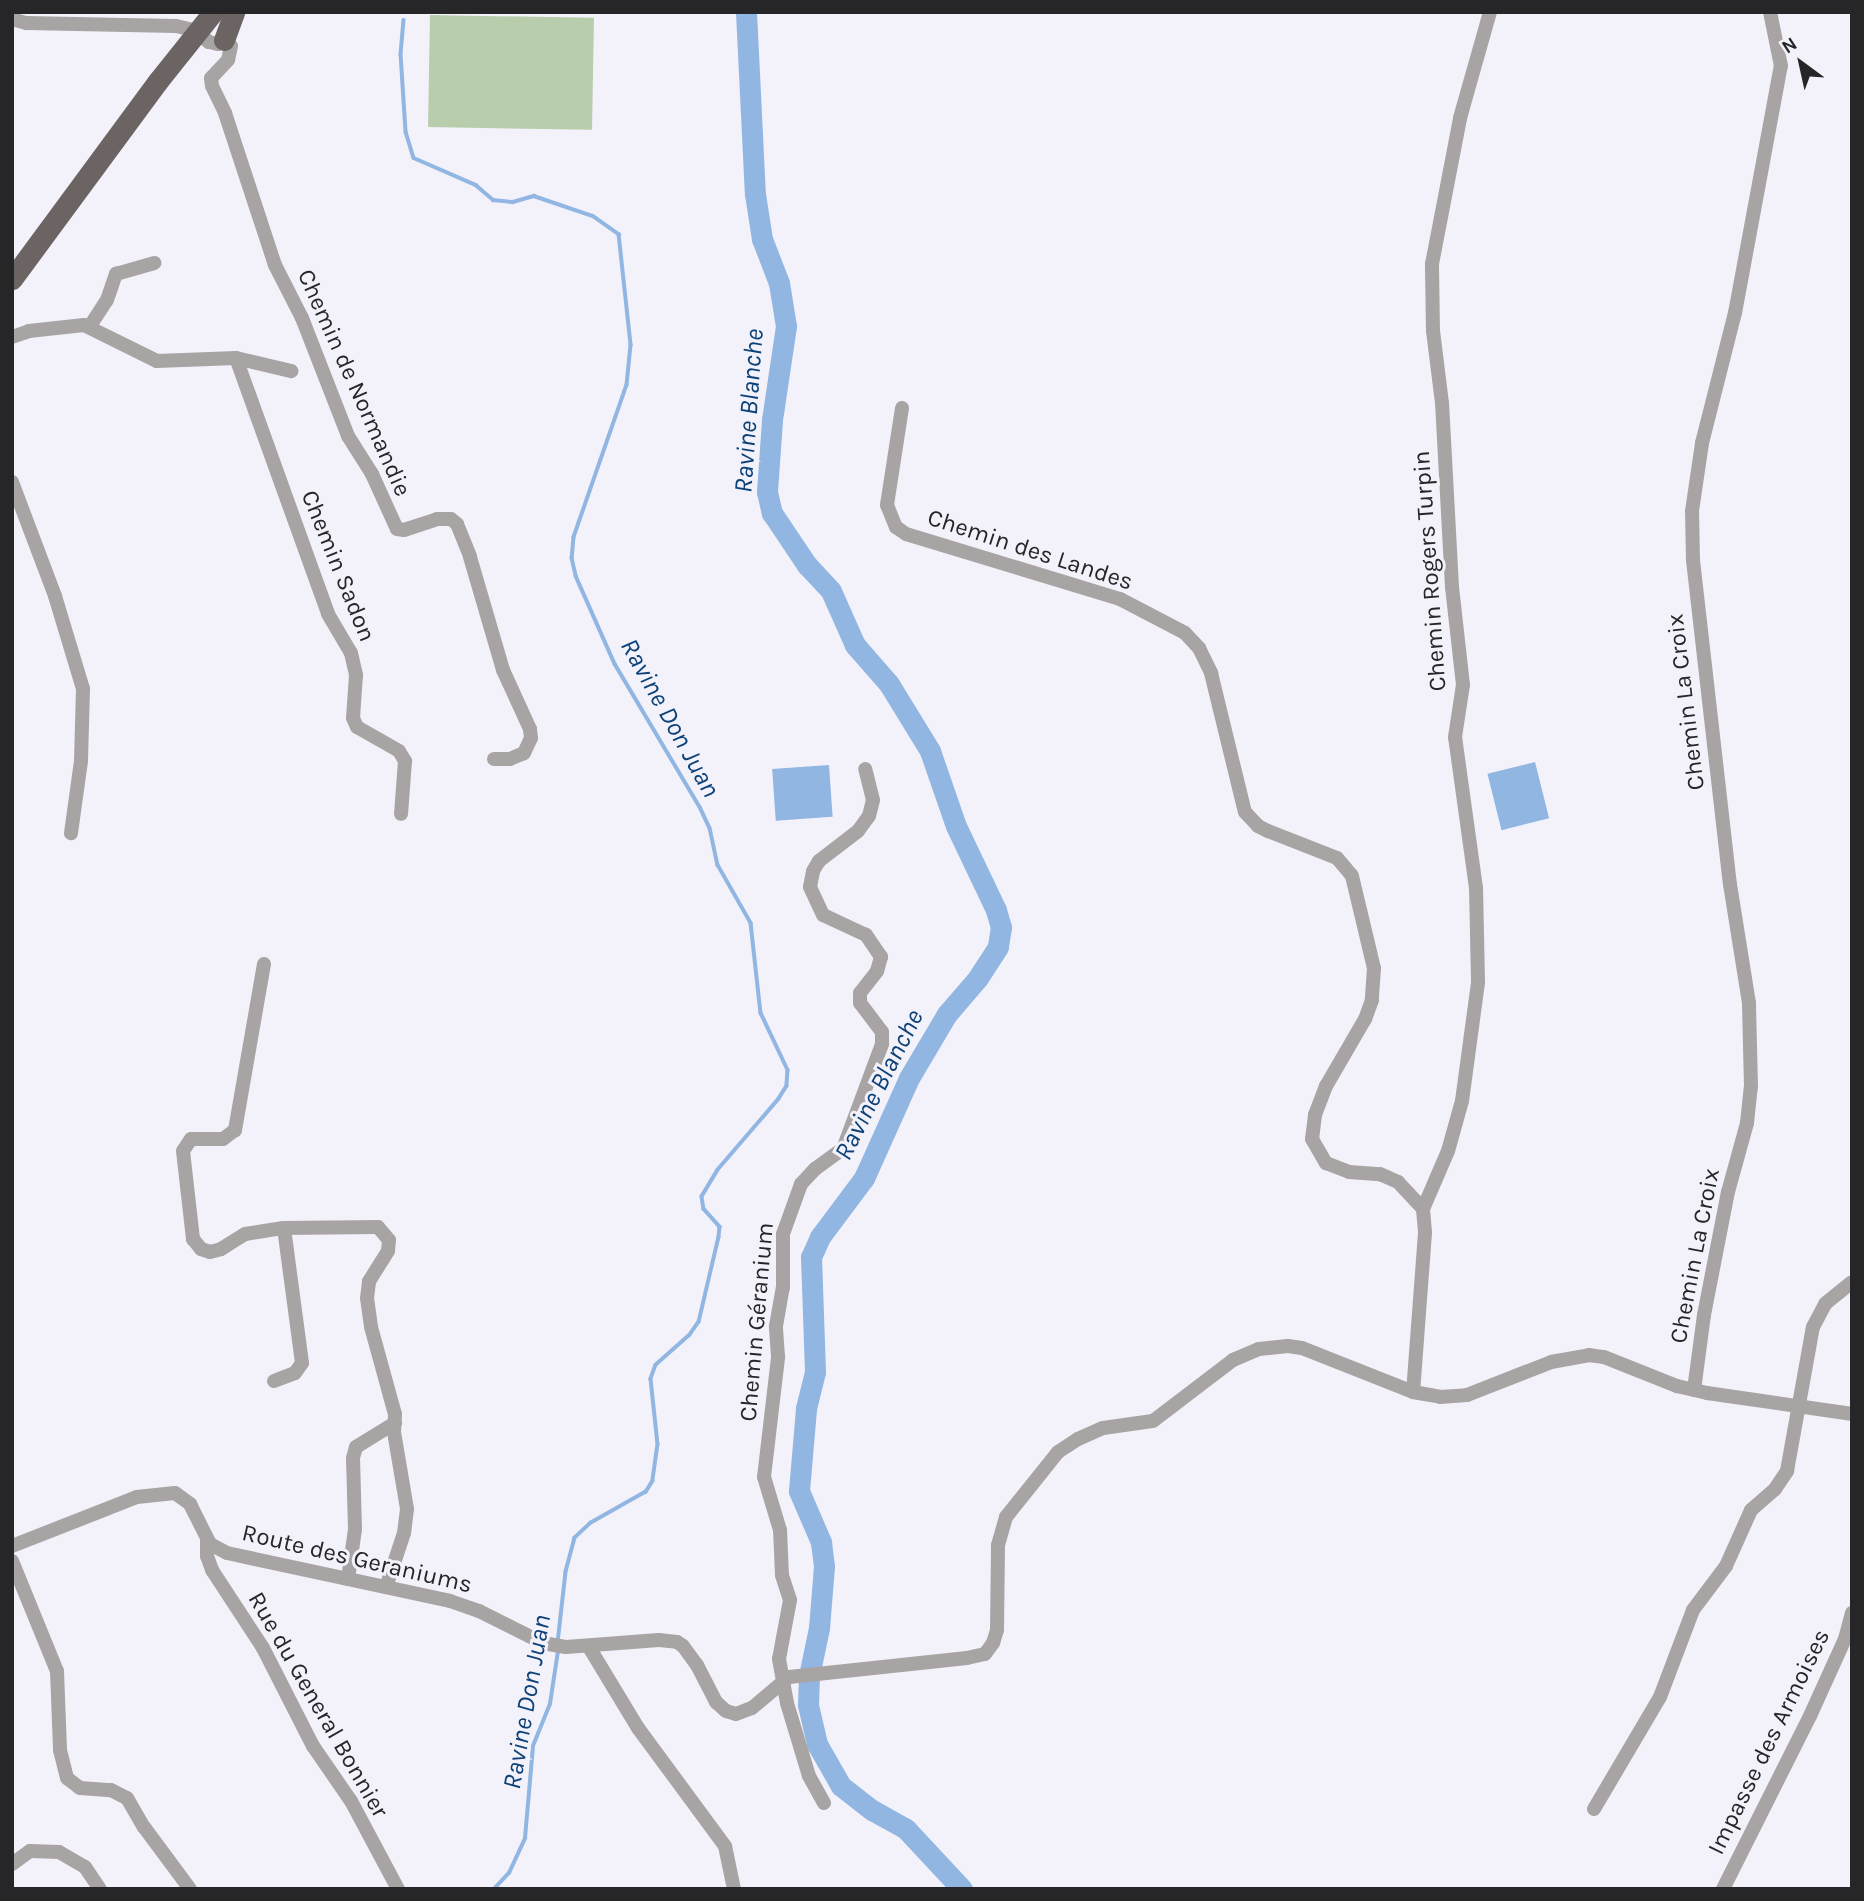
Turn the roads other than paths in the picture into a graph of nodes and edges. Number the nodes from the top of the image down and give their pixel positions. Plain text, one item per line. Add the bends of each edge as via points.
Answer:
1 (213, 12) edge
2 (224, 12) edge
3 (234, 12) edge
4 (1490, 12) edge
5 (1770, 12) edge
6 (146, 18) edge
7 (12, 19) edge
8 (209, 37) junction
9 (154, 262) dead end
10 (12, 279) edge
11 (90, 326) junction
12 (12, 337) edge
13 (236, 358) junction
14 (291, 371) dead end
15 (902, 408) dead end
16 (12, 482) edge
17 (494, 759) dead end
18 (865, 769) dead end
19 (401, 814) dead end
20 (71, 832) dead end
21 (264, 964) dead end
22 (1423, 1209) junction
23 (284, 1228) junction
24 (1852, 1282) edge
25 (274, 1381) dead end
26 (1693, 1390) junction
27 (1413, 1392) junction
28 (1799, 1406) junction
29 (1852, 1414) edge
30 (395, 1423) junction
31 (207, 1541) junction
32 (12, 1546) edge
33 (12, 1561) edge
34 (348, 1579) junction
35 (386, 1587) junction
36 (1852, 1613) edge
37 (589, 1647) junction
38 (784, 1679) junction
39 (824, 1803) dead end
40 (1594, 1809) dead end
41 (12, 1864) edge
42 (100, 1889) edge
43 (190, 1889) edge
44 (398, 1889) edge
45 (734, 1889) edge
46 (1723, 1889) edge

1 - 8 main road
2 - 8 main road
3 - 8 main road
4 - 22 street, Chemin Rogers Turpin via 1460,118 1432,264 1433,331 1463,685 1455,737 1476,888 1478,982 1462,1101 1448,1151
5 - 26 street, Chemin La Croix via 1781,66 1735,313 1702,443 1692,511 1693,561 1728,872 1749,1003 1751,1087
6 - 7 street via 26,23
6 - 8 street
8 - 10 main road via 147,99
8 - 17 street, Chemin de Normandie via 232,51 215,70 212,86 275,265 312,342 348,436 372,474 397,529 437,519 457,524 503,670 530,729 524,753
9 - 11 street via 116,274 107,300
11 - 12 street via 29,331
11 - 13 street via 157,361
13 - 14 street
13 - 19 street, Chemin Sadon via 328,614 351,653 353,718 357,727 399,751 405,761
15 - 22 street, Chemin des Landes via 887,505 896,527 906,534 1120,599 1185,633 1212,673 1245,811 1258,826 1337,858 1349,870 1358,889 1375,984 1365,1019 1326,1086 1312,1139 1326,1163 1398,1182
16 - 20 street via 55,596 83,690 81,761
18 - 38 street, Chemin Géranium via 873,800 869,816 858,831 819,861 810,887 823,915 866,935 881,957 877,971 860,993 860,1003 882,1032 882,1044 846,1143 801,1184 783,1234 778,1357 764,1477 780,1530 782,1575 790,1601 779,1659
21 - 23 street via 235,1130 223,1139 191,1139 183,1151 193,1239 201,1249 221,1249 244,1234
22 - 27 street
23 - 25 street via 302,1363 295,1373
23 - 30 street via 378,1227 389,1240 388,1251 369,1282 368,1298
24 - 28 street via 1819,1312
26 - 27 street via 1589,1355 1551,1362 1466,1395
26 - 28 street
27 - 38 street via 1302,1348 1274,1347 1245,1354 1153,1421 1104,1428 1058,1452 1006,1517 998,1545 997,1630 985,1654
28 - 29 street
28 - 40 street via 1793,1448 1782,1480 1751,1510 1726,1566 1693,1610 1660,1696
30 - 34 street via 356,1447 355,1529
30 - 35 street via 407,1509
31 - 32 street, Route des Geraniums via 186,1498 169,1492 130,1499
31 - 34 street, Route des Geraniums via 227,1553
31 - 44 street, Rue du General Bonnier via 212,1570 263,1648 306,1734 351,1801
33 - 43 street via 57,1671 60,1750 67,1778 80,1788 111,1790 127,1798
34 - 35 street, Route des Geraniums
35 - 37 street, Route des Geraniums via 479,1611 543,1643
36 - 46 street, Impasse des Armoises via 1810,1716
37 - 38 street, Route des Geraniums via 677,1642 693,1659 716,1702 730,1713 752,1708
37 - 45 street via 638,1728 725,1846
38 - 39 street, Chemin Géranium via 809,1776
41 - 42 street via 30,1851 59,1852 85,1867

